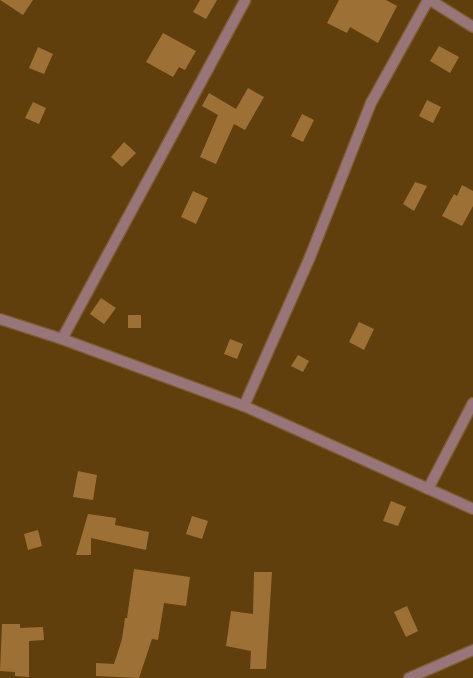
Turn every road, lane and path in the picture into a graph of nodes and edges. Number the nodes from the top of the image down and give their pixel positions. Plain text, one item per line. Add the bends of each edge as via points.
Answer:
1 (245, 0) edge
2 (429, 0) edge
3 (473, 27) edge
4 (0, 319) edge
5 (62, 339) junction
6 (473, 403) edge
7 (244, 406) junction
8 (428, 489) junction
9 (473, 509) edge
10 (473, 650) edge
11 (409, 678) edge

1 - 5 street
2 - 3 street
2 - 7 street via 371,103 310,257
4 - 5 street
5 - 7 street
6 - 8 street
7 - 8 street
8 - 9 street
10 - 11 street

